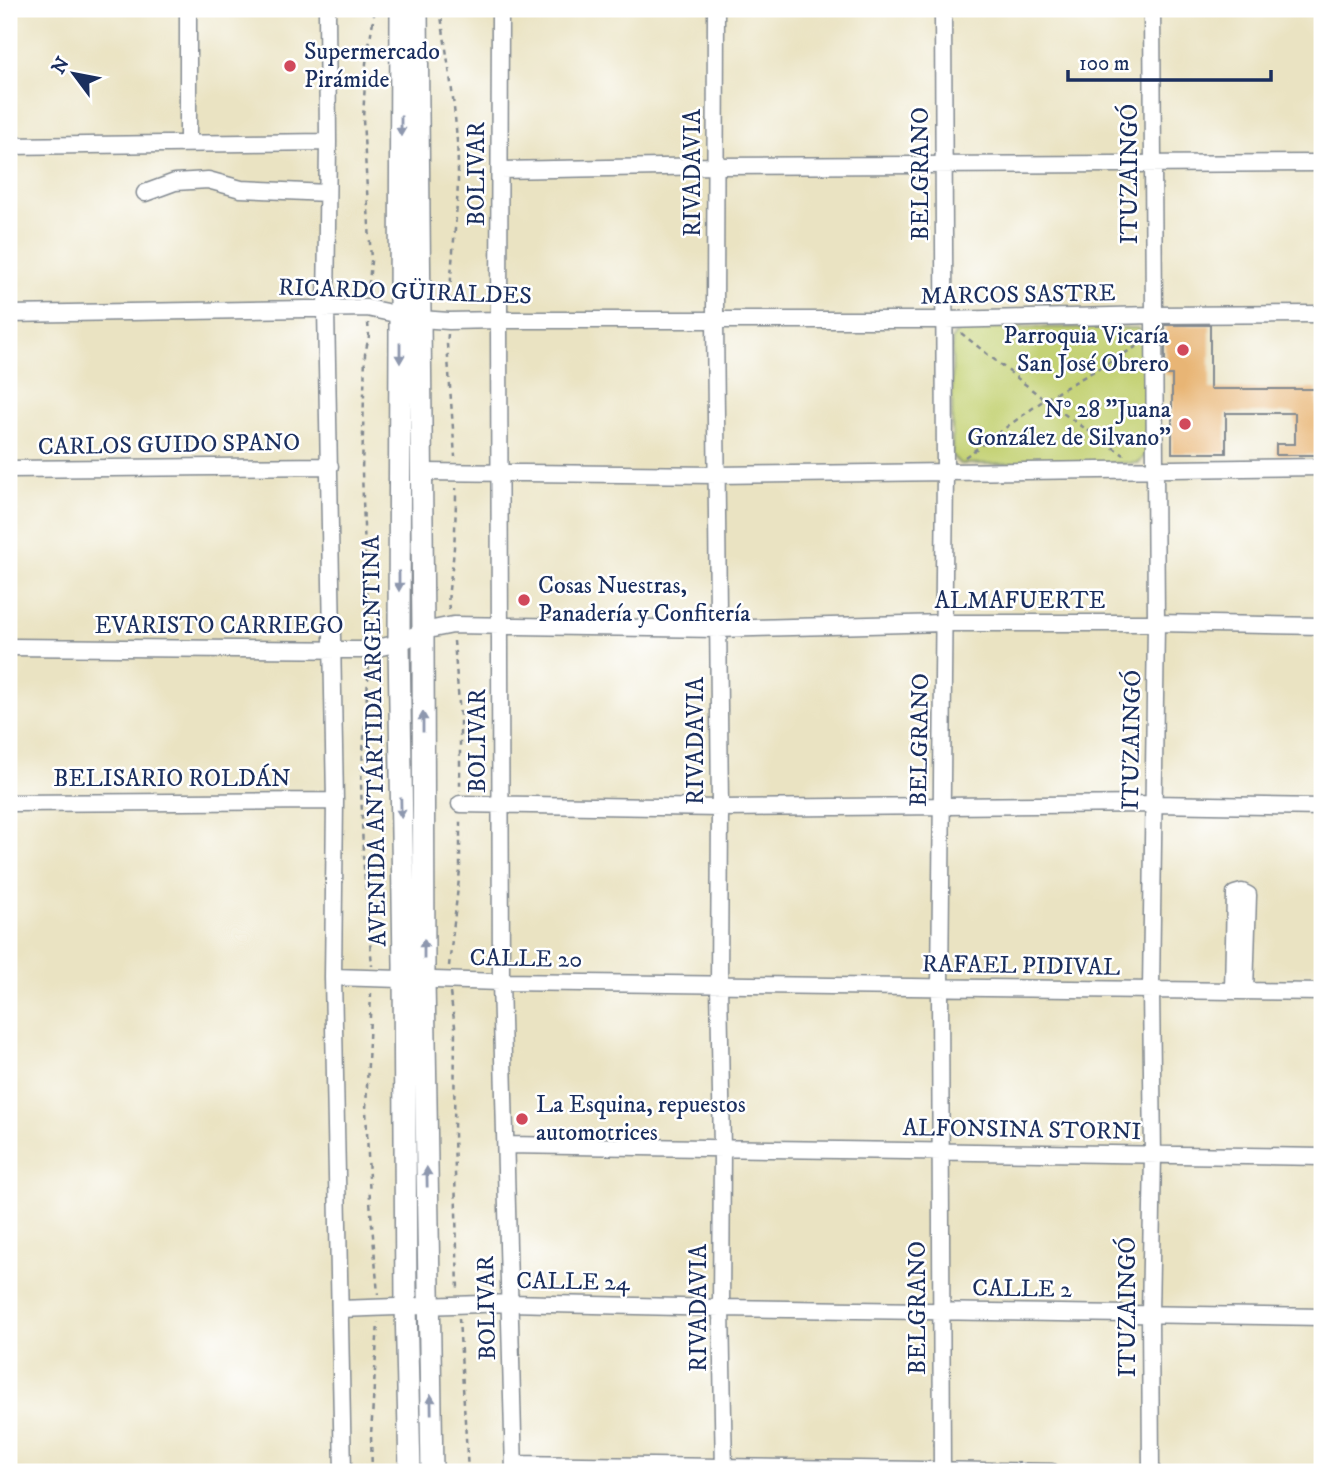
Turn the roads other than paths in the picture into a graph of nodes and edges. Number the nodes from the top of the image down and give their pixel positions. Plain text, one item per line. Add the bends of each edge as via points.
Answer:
1 (188, 9) edge
2 (327, 9) edge
3 (401, 9) edge
4 (417, 9) edge
5 (500, 9) edge
6 (716, 9) edge
7 (943, 9) edge
8 (1152, 9) edge
9 (328, 142) junction
10 (188, 143) junction
11 (9, 146) edge
12 (1153, 163) junction
13 (1322, 163) edge
14 (716, 166) junction
15 (943, 166) junction
16 (500, 170) junction
17 (145, 193) dead end
18 (327, 193) junction
19 (326, 309) junction
20 (9, 314) edge
21 (1322, 314) edge
22 (1153, 315) junction
23 (411, 317) junction
24 (499, 320) junction
25 (715, 320) junction
26 (944, 320) junction
27 (330, 466) junction
28 (1322, 467) edge
29 (9, 470) edge
30 (1151, 470) junction
31 (422, 472) junction
32 (945, 472) junction
33 (500, 473) junction
34 (717, 475) junction
35 (1156, 622) junction
36 (944, 623) junction
37 (501, 625) junction
38 (1322, 626) edge
39 (718, 629) junction
40 (423, 631) junction
41 (399, 642) junction
42 (9, 647) edge
43 (333, 650) junction
44 (335, 801) junction
45 (9, 803) edge
46 (460, 804) road end
47 (1154, 804) junction
48 (501, 806) junction
49 (942, 806) junction
50 (1322, 807) edge
51 (720, 808) junction
52 (333, 977) junction
53 (414, 979) junction
54 (501, 982) junction
55 (719, 985) junction
56 (940, 988) junction
57 (1151, 990) junction
58 (1239, 991) junction
59 (1322, 992) edge
60 (506, 1145) junction
61 (722, 1149) junction
62 (940, 1151) junction
63 (1153, 1155) junction
64 (1322, 1157) edge
65 (509, 1303) junction
66 (429, 1305) junction
67 (406, 1306) junction
68 (340, 1308) junction
69 (721, 1308) junction
70 (941, 1311) junction
71 (1150, 1314) junction
72 (1322, 1317) edge
73 (514, 1468) edge
74 (724, 1470) edge
75 (942, 1471) edge
76 (343, 1472) edge
77 (410, 1472) edge
78 (432, 1472) edge
79 (1052, 1472) edge
80 (1151, 1472) edge

1 - 10 street
2 - 9 street
3 -> 23 main road, AVENIDA ANTÁRTIDA ARGENTINA
4 - 23 main road, AVENIDA ANTÁRTIDA ARGENTINA
5 - 16 street, BOLIVAR
6 - 14 street, RIVADAVIA
7 - 15 street, BELGRANO
8 - 12 street, ITUZAINGÓ
9 - 10 street
9 - 18 street
10 - 11 street
12 - 13 street
12 - 15 street
12 - 22 street, ITUZAINGÓ
14 - 15 street
14 - 16 street
14 - 25 street, RIVADAVIA
15 - 26 street, BELGRANO
16 - 24 street, BOLIVAR
17 - 18 street via 175,182 208,180 241,189
18 - 19 street
19 - 20 street, RICARDO GÜIRALDES
19 - 23 street, RICARDO GÜIRALDES via 367,309
19 - 27 street
21 - 22 street, MARCOS SASTRE
22 - 26 street, MARCOS SASTRE
22 - 30 street, ITUZAINGÓ
23 - 24 street, RICARDO GÜIRALDES
23 - 31 main road, AVENIDA ANTÁRTIDA ARGENTINA
23 -> 41 main road, AVENIDA ANTÁRTIDA ARGENTINA
24 - 25 street, RICARDO GÜIRALDES
24 - 33 street, BOLIVAR
25 - 26 street, MARCOS SASTRE
25 - 34 street, RIVADAVIA
26 - 32 street, BELGRANO
27 - 29 street, CARLOS GUIDO SPANO
27 - 43 street
28 - 30 street
30 - 32 street
30 - 35 street, ITUZAINGÓ
31 - 33 street
31 - 40 main road, AVENIDA ANTÁRTIDA ARGENTINA
32 - 34 street
32 - 36 street, BELGRANO
33 - 34 street
33 - 37 street, BOLIVAR
34 - 39 street, RIVADAVIA
35 - 36 street, ALMAFUERTE
35 - 38 street, ALMAFUERTE
35 - 47 street, ITUZAINGÓ
36 - 39 street, ALMAFUERTE
36 - 49 street, BELGRANO
37 - 39 street, EVARISTO CARRIEGO
37 - 40 street, EVARISTO CARRIEGO via 453,625
37 - 48 street, BOLIVAR
39 - 51 street, RIVADAVIA
40 - 41 street, EVARISTO CARRIEGO
53 -> 40 main road, AVENIDA ANTÁRTIDA ARGENTINA
41 - 43 street, EVARISTO CARRIEGO via 369,650
41 -> 53 main road, AVENIDA ANTÁRTIDA ARGENTINA
42 - 43 street, EVARISTO CARRIEGO
43 - 44 street
44 - 45 street, BELISARIO ROLDÁN
44 - 52 street
46 - 48 street
47 - 49 street
47 - 50 street
47 - 57 street, ITUZAINGÓ
48 - 51 street
48 - 54 street, BOLIVAR
49 - 51 street
49 - 56 street, BELGRANO
51 - 55 street, RIVADAVIA
52 - 53 street, CALLE 20
52 - 68 street
53 - 54 street, CALLE 20
66 -> 53 main road, AVENIDA ANTÁRTIDA ARGENTINA
53 - 67 main road, AVENIDA ANTÁRTIDA ARGENTINA
54 - 55 street, CALLE 20
54 - 60 street, BOLIVAR
55 - 56 street, RAFAEL PIDIVAL
55 - 61 street, RIVADAVIA
56 - 57 street, RAFAEL PIDIVAL
56 - 62 street, BELGRANO
57 - 58 street, RAFAEL PIDIVAL
57 - 63 street, ITUZAINGÓ
58 - 58 street via 1248,895 1242,892 1235,894
58 - 59 street, RAFAEL PIDIVAL
60 - 61 street, ALFONSINA STORNI
60 - 65 street, BOLIVAR
61 - 62 street, ALFONSINA STORNI
61 - 69 street, RIVADAVIA
62 - 63 street, ALFONSINA STORNI
62 - 70 street, BELGRANO
63 - 64 street, ALFONSINA STORNI
63 - 71 street, ITUZAINGÓ
65 - 66 street, CALLE 24
65 - 69 street, CALLE 24
65 - 73 street, BOLIVAR
66 - 67 street, CALLE 24
78 -> 66 main road, AVENIDA ANTÁRTIDA ARGENTINA
67 - 68 street, CALLE 24
67 - 77 main road, AVENIDA ANTÁRTIDA ARGENTINA
68 - 76 street
69 - 70 street, CALLE 2
69 - 74 street, RIVADAVIA
70 - 71 street, CALLE 2
70 - 75 street, BELGRANO
71 - 72 street, CALLE 2
71 - 80 street, ITUZAINGÓ
73 - 74 street
74 - 75 street
75 - 79 street

